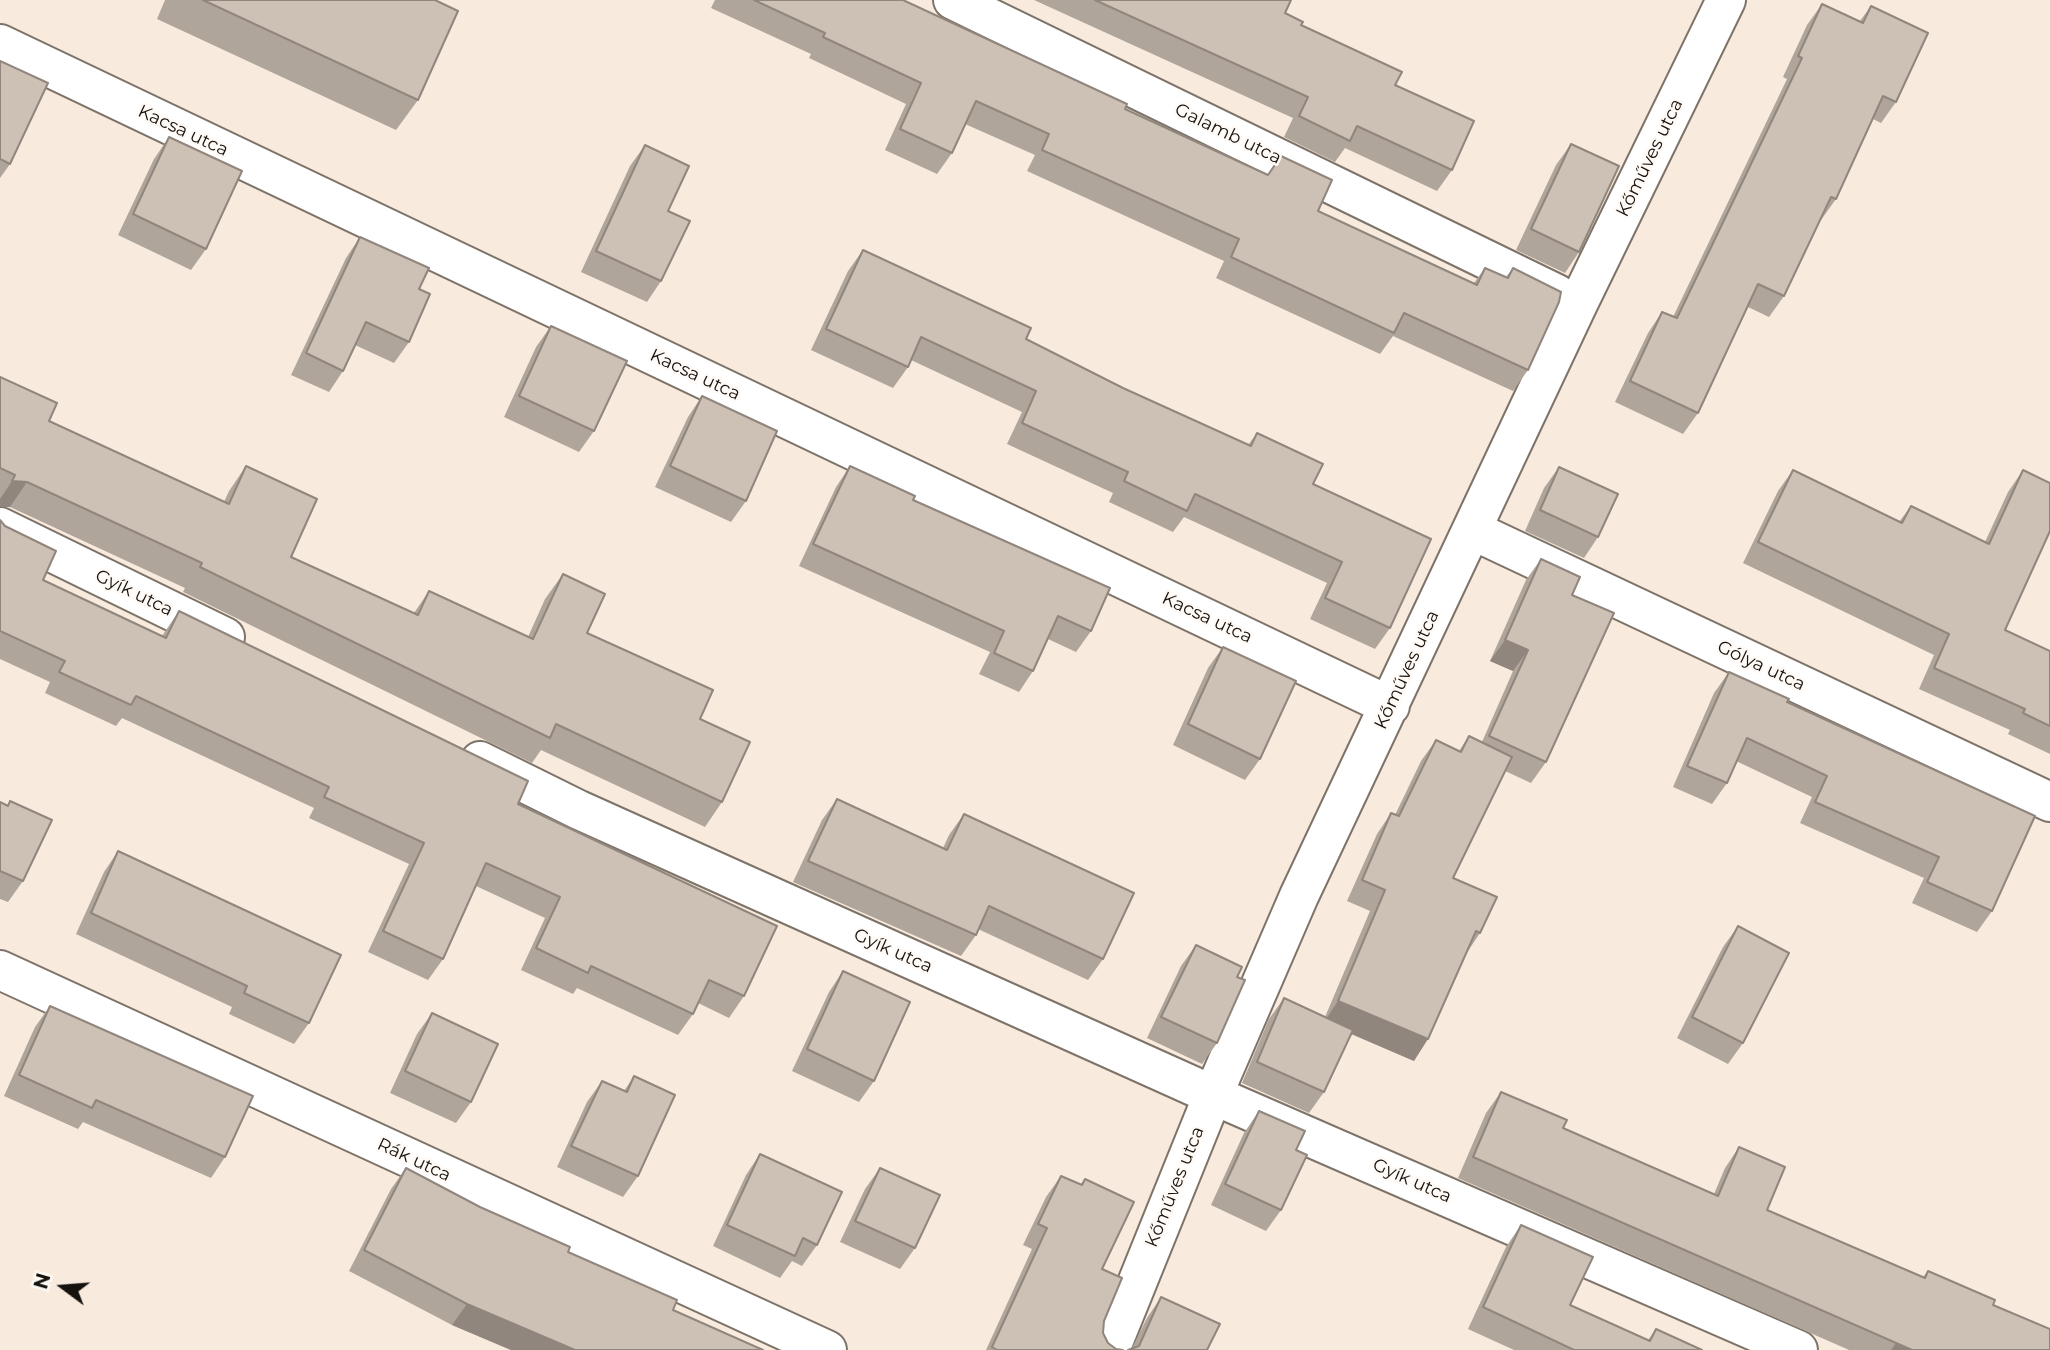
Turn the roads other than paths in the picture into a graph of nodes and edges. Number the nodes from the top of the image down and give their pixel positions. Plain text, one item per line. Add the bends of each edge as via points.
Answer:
1 (953, 0) edge
2 (1726, 0) edge
3 (0, 44) edge
4 (1578, 304) junction
5 (0, 527) edge
6 (1472, 530) junction
7 (252, 650) edge
8 (1390, 706) junction
9 (453, 748) edge
10 (2050, 802) edge
11 (0, 970) edge
12 (1213, 1095) junction
13 (827, 1350) edge
14 (1110, 1350) edge
15 (1798, 1350) edge

1 - 4 street, Galamb utca
2 - 4 street, Kőműves utca
3 - 8 street, Kacsa utca
4 - 6 street, Kőműves utca
5 - 7 street, Gyík utca
6 - 8 street, Kőműves utca
6 - 10 street, Gólya utca
8 - 12 street, Kőműves utca via 1299,895
9 - 12 street, Gyík utca via 579,810
11 - 13 street, Rák utca
12 - 14 street, Kőműves utca
12 - 15 street, Gyík utca

